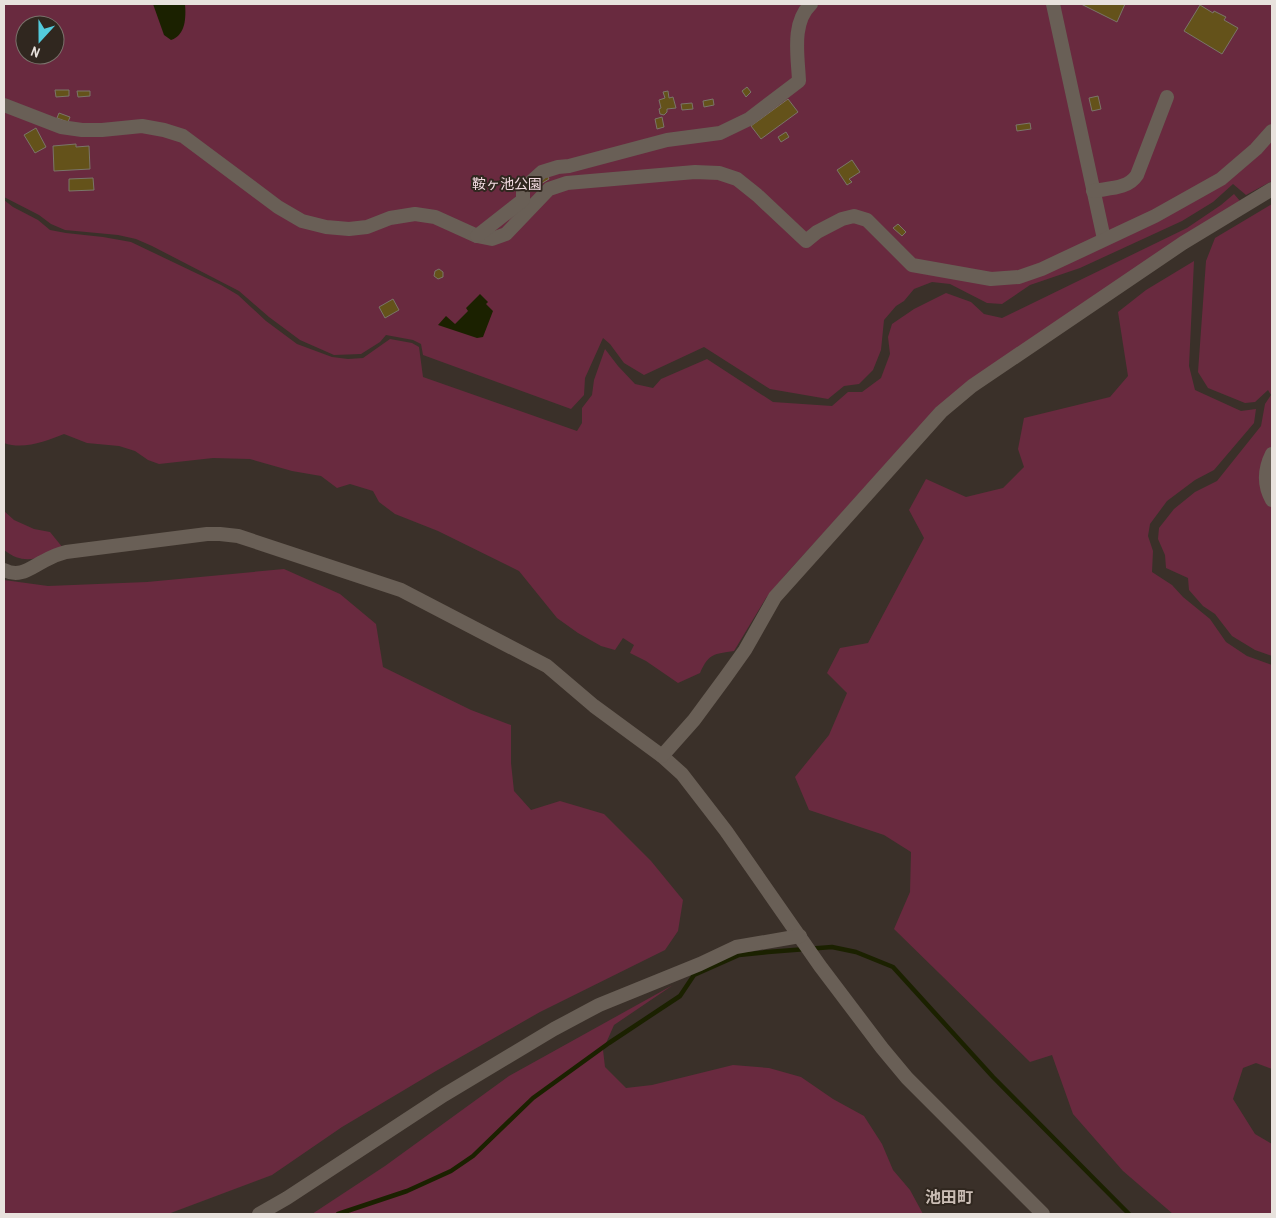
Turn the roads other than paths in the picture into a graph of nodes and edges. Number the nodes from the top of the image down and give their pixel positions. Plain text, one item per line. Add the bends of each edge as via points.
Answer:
1 (811, 4) edge
2 (1053, 4) edge
3 (1167, 97) dead end
4 (4, 105) edge
5 (1272, 131) edge
6 (1272, 189) edge
7 (1093, 191) junction
8 (477, 236) junction
9 (1104, 239) junction
10 (1272, 454) edge
11 (1272, 500) edge
12 (4, 570) edge
13 (662, 756) junction
14 (802, 939) junction
15 (259, 1214) edge
16 (1042, 1214) edge

1 - 8 street via 800,21 797,39 799,82 749,119 720,133 667,140 542,172 523,189 523,200
2 - 7 street
3 - 7 street via 1133,181
4 - 8 street via 62,127 102,130 142,126 183,136 278,207 302,221 349,230 415,214 435,217
5 - 9 street via 1221,178 1155,216
6 - 13 street via 1183,243 972,386 941,412 776,596 725,678
7 - 9 street
8 - 9 street via 492,239 506,234 549,189 567,183 695,172 719,173 737,179 806,240 854,216 867,220 912,265 991,279 1019,277 1042,269
10 - 11 street via 1265,469
12 - 13 street via 21,573 66,552 206,534 238,536 401,590 547,666 594,706
13 - 14 street via 682,774 726,830
14 - 15 street via 736,947 599,1005 444,1095
14 - 16 street via 908,1078

